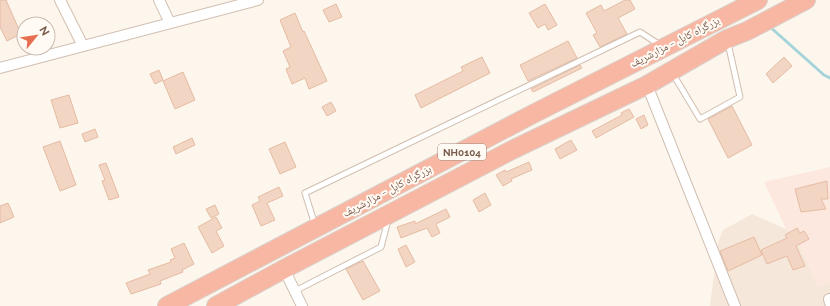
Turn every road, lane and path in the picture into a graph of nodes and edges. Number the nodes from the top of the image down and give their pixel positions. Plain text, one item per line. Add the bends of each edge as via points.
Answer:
1 (60, 0) edge
2 (159, 0) edge
3 (258, 0) edge
4 (758, 0) edge
5 (806, 0) edge
6 (170, 23) junction
7 (727, 39) junction
8 (83, 46) junction
9 (664, 48) junction
10 (0, 68) edge
11 (671, 72) junction
12 (647, 85) junction
13 (389, 214) junction
14 (316, 228) junction
15 (284, 269) junction
16 (295, 291) junction
17 (167, 306) edge
18 (216, 306) edge
19 (302, 306) edge
20 (736, 306) edge

1 - 8 street
2 - 6 street
3 - 6 street
4 - 9 highway, بزرگراه کابل - مزارشریف / NH0104
5 - 7 highway, بزرگراه کابل - مزارشریف / NH0104 via 748,31
6 - 8 street
7 - 11 highway, بزرگراه کابل - مزارشریف / NH0104
7 - 11 lane via 740,97 700,119
8 - 10 street
9 - 14 highway, بزرگراه کابل - مزارشریف / NH0104
9 - 14 lane via 640,32 305,193
11 - 12 highway, بزرگراه کابل - مزارشریف / NH0104
12 - 13 highway, بزرگراه کابل - مزارشریف / NH0104 via 510,151
12 - 20 street
13 - 15 highway, بزرگراه کابل - مزارشریف / NH0104
13 - 16 lane via 381,247
14 - 17 highway, بزرگراه کابل - مزارشریف / NH0104
15 - 16 street
15 - 18 highway, بزرگراه کابل - مزارشریف / NH0104
16 - 19 street

